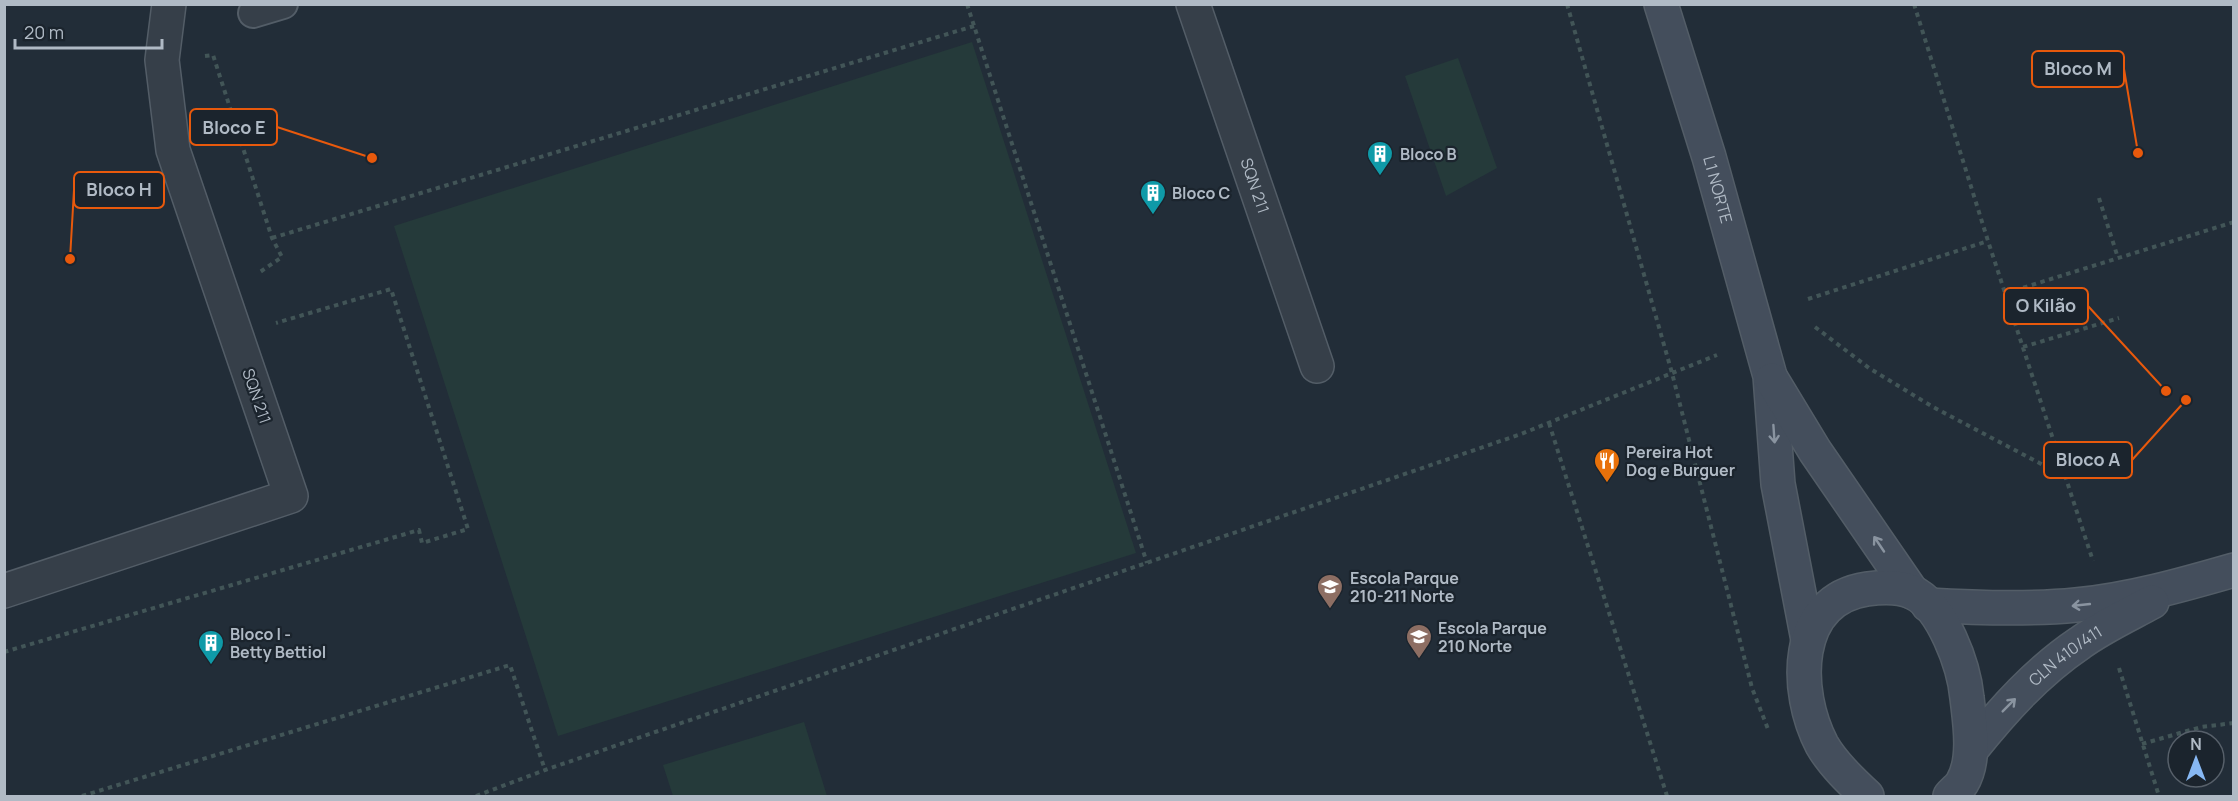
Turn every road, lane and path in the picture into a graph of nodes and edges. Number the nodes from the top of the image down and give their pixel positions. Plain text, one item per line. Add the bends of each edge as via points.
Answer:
1 (169, 4) edge
2 (283, 4) edge
3 (968, 4) edge
4 (1193, 4) edge
5 (1567, 4) edge
6 (1661, 4) edge
7 (1914, 4) edge
8 (253, 13) dead end
9 (974, 26) junction
10 (2099, 198) dead end
11 (2234, 222) edge
12 (272, 238) dead end
13 (1988, 241) junction
14 (2118, 258) junction
15 (2006, 293) junction
16 (1808, 299) dead end
17 (2119, 318) dead end
18 (1815, 327) dead end
19 (2023, 347) junction
20 (1717, 355) dead end
21 (1317, 366) dead end
22 (1672, 373) junction
23 (1770, 376) junction
24 (1550, 423) junction
25 (2066, 477) junction
26 (1147, 563) junction
27 (2234, 570) edge
28 (4, 591) edge
29 (1920, 599) junction
30 (2106, 614) junction
31 (1808, 640) junction
32 (2234, 723) edge
33 (1773, 738) dead end
34 (2142, 744) junction
35 (1971, 750) junction
36 (545, 770) junction
37 (1958, 792) edge
38 (82, 796) edge
39 (476, 796) edge
40 (1666, 796) edge
41 (1867, 796) edge
42 (2159, 796) edge

1 - 28 street, SQN 211 via 162,60 173,150 291,496
2 - 8 lane
3 - 9 path
4 - 21 street, SQN 211
5 - 22 path
6 - 23 street, L1 NORTE via 1709,157
7 - 13 path
9 - 12 path
9 - 26 path
10 - 14 path
11 - 14 path
13 - 15 path
13 - 16 path
14 - 15 path
15 - 19 path
17 - 19 path
18 - 25 path via 1869,368 1933,407
19 - 25 path
20 - 22 path
22 - 24 path
22 - 33 path via 1752,688 1763,722
29 -> 23 street, L1 NORTE via 1815,451
23 -> 31 street, L1 NORTE via 1778,484
24 - 26 path
24 - 40 path
25 - 30 path
26 - 36 path
27 - 30 street, CLN 410/411
30 -> 29 street, CLN 410/411
29 - 31 street, CLN 410/411 via 1885,587 1851,592 1822,612
29 - 35 street, L1 NORTE via 1947,632 1960,661 1966,683
30 - 34 path
35 -> 30 street, CLN 410/411 via 2002,712 2080,643
31 - 41 street via 1803,683 1809,713 1822,745
32 - 34 path via 2201,727
34 - 42 path
35 - 37 street
36 - 38 path via 510,665
36 - 39 path

